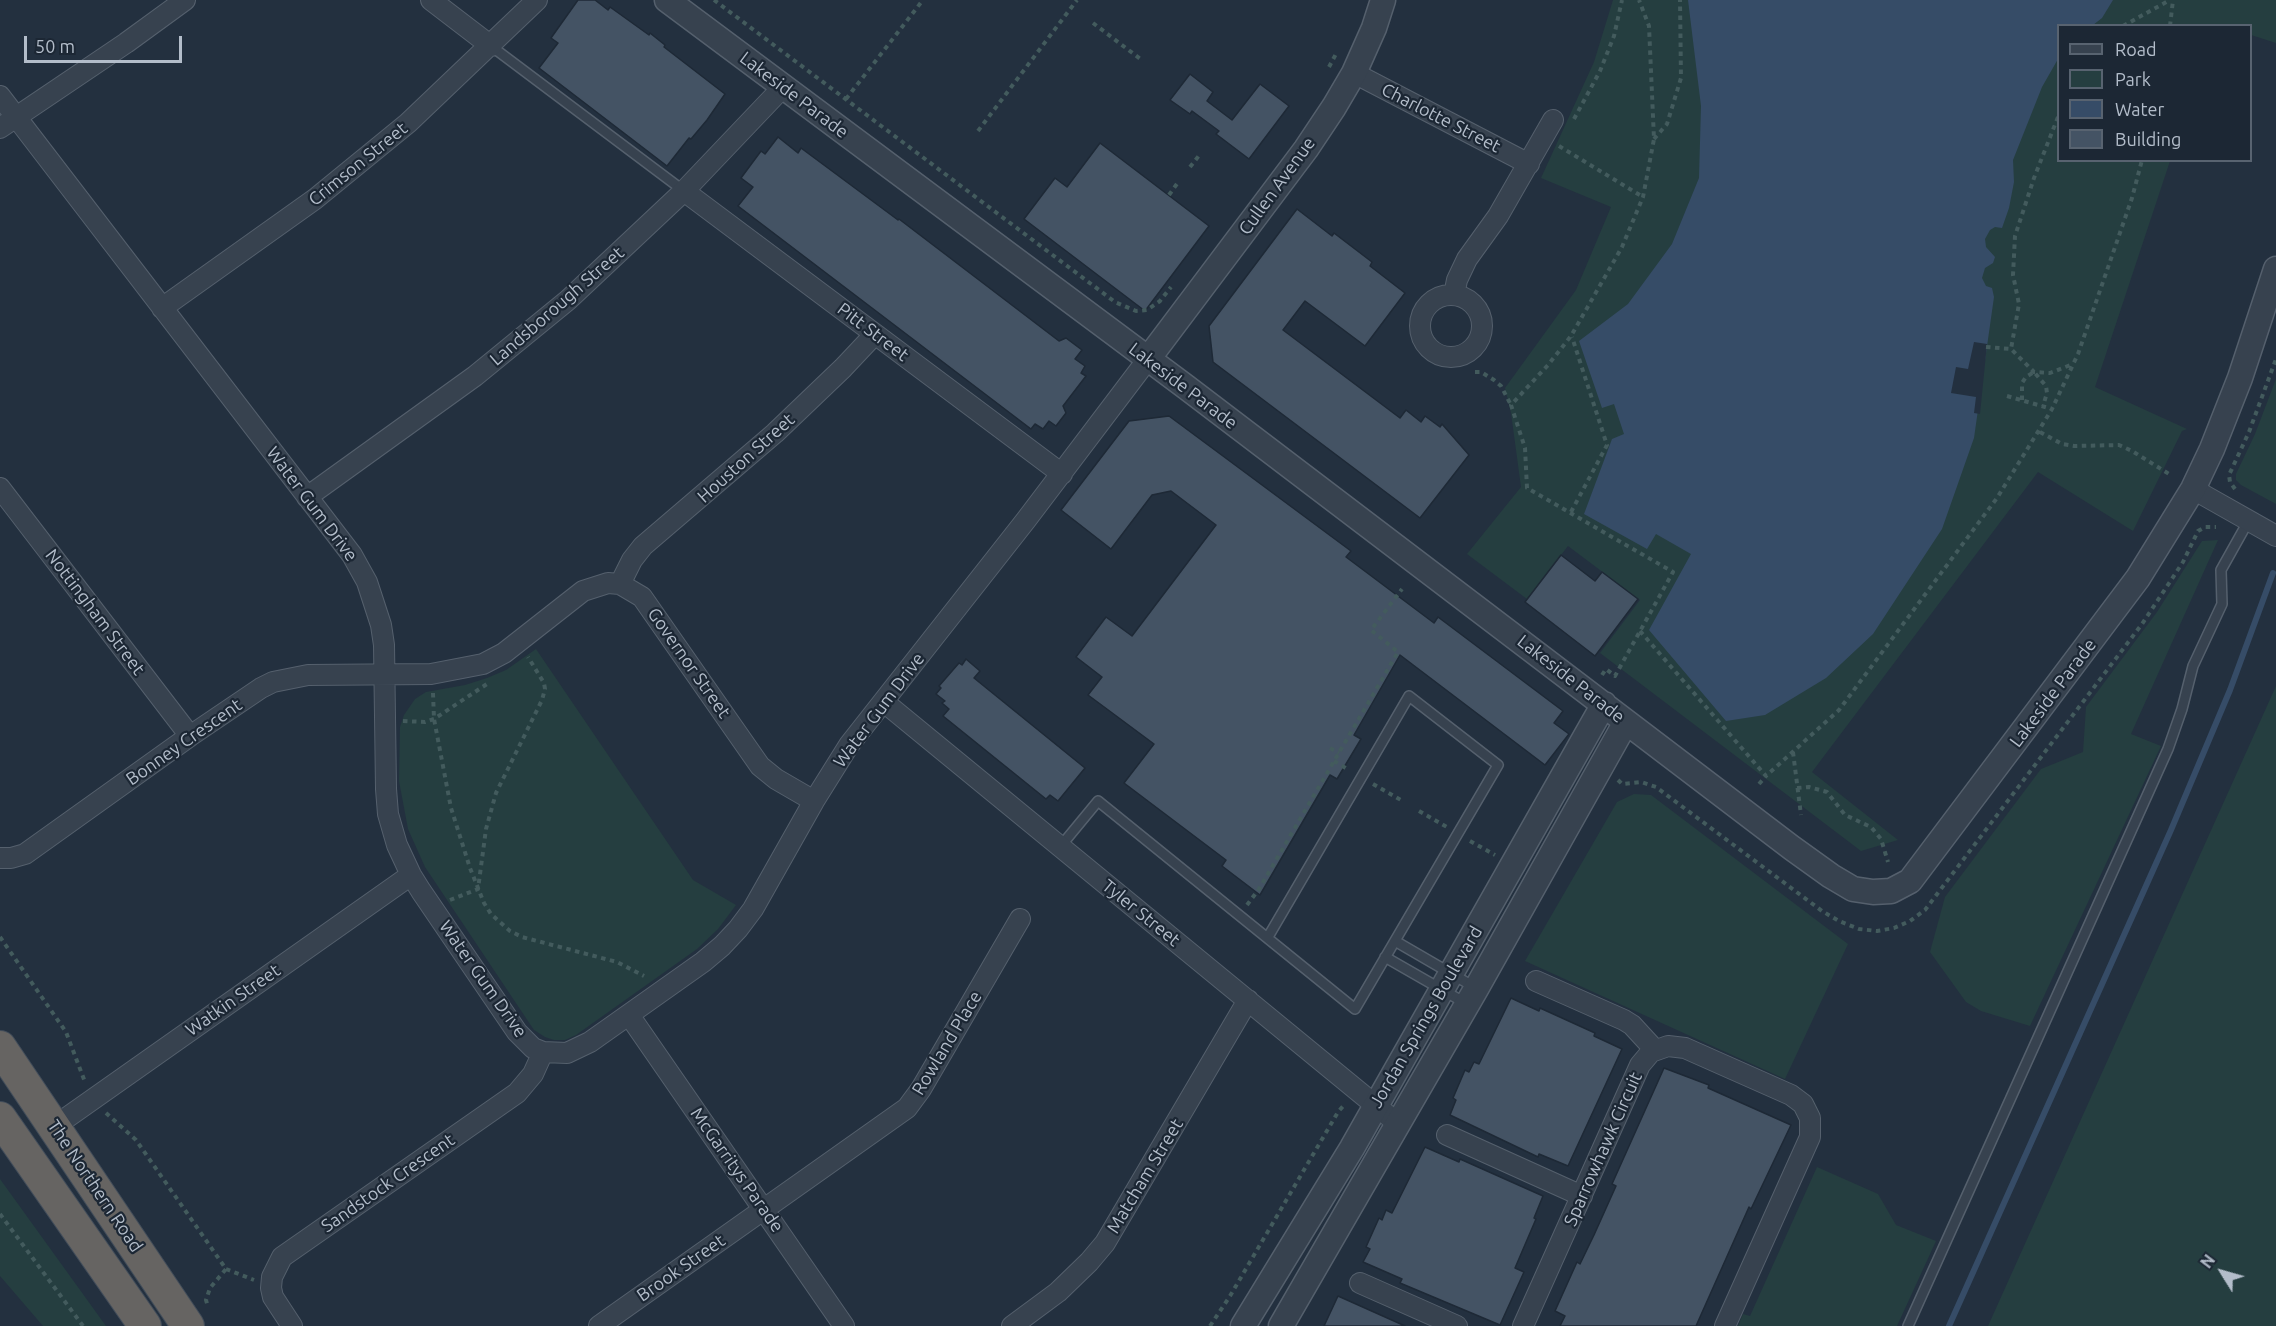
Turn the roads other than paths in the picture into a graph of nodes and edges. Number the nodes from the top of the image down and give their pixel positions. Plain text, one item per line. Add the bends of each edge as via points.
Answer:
1 (185, 0) edge
2 (431, 0) edge
3 (537, 0) edge
4 (667, 0) edge
5 (1383, 0) edge
6 (491, 46) junction
7 (1354, 73) junction
8 (783, 87) junction
9 (0, 96) edge
10 (8, 123) edge
11 (1562, 127) road end
12 (1529, 164) junction
13 (684, 191) junction
14 (2276, 269) edge
15 (1454, 295) dead end
16 (162, 308) junction
17 (875, 334) junction
18 (1148, 359) junction
19 (1062, 474) junction
20 (0, 488) edge
21 (2193, 489) junction
22 (307, 497) junction
23 (2249, 520) junction
24 (2276, 536) edge
25 (620, 584) junction
26 (385, 674) junction
27 (884, 702) junction
28 (1604, 705) junction
29 (1626, 722) junction
30 (190, 736) junction
31 (814, 801) junction
32 (1060, 847) junction
33 (0, 858) edge
34 (411, 875) junction
35 (1020, 920) dead end
36 (1268, 937) junction
37 (1395, 941) junction
38 (1385, 957) junction
39 (1536, 981) dead end
40 (1446, 982) junction
41 (1471, 996) junction
42 (1248, 1000) junction
43 (629, 1015) junction
44 (0, 1047) edge
45 (1656, 1050) junction
46 (543, 1052) junction
47 (1376, 1105) junction
48 (0, 1118) edge
49 (1397, 1123) junction
50 (55, 1126) junction
51 (1447, 1135) dead end
52 (1582, 1196) junction
53 (764, 1210) junction
54 (1360, 1283) dead end
55 (198, 1318) edge
56 (146, 1326) edge
57 (292, 1326) edge
58 (599, 1326) edge
59 (844, 1326) edge
60 (1012, 1326) edge
61 (1243, 1326) edge
62 (1281, 1326) edge
63 (1457, 1326) edge
64 (1523, 1326) edge
65 (1725, 1326) edge
66 (1908, 1326) edge

1 - 10 street
2 - 6 street
3 - 6 street, Crimson Street
4 - 8 street, Lakeside Parade
5 - 7 street, Cullen Avenue
6 - 13 lane
6 - 16 street, Crimson Street via 408,123 315,198
7 - 12 street, Charlotte Street
7 - 18 street, Cullen Avenue via 1306,149
8 - 13 street, Landsborough Street
8 - 18 street, Lakeside Parade
9 - 10 street, Water Gum Drive
10 - 16 street, Water Gum Drive
11 - 12 street
12 - 15 street via 1467,258
13 - 17 street, Pitt Street
13 - 22 street, Landsborough Street via 617,256 515,343
14 - 21 street, Lakeside Parade via 2232,399
16 - 22 street, Water Gum Drive
17 - 19 street, Pitt Street
17 - 25 street, Houston Street via 775,434 643,546
18 - 19 street, Water Gum Drive
18 - 28 street, Lakeside Parade
19 - 27 street, Water Gum Drive
20 - 30 street, Nottingham Street
21 - 23 street
21 - 29 street, Lakeside Parade via 2138,578 1926,862 1910,881 1891,891 1853,889 1831,876
22 - 26 street, Water Gum Drive via 352,555 367,582 381,626
23 - 24 street
23 - 66 lane via 2221,570 2222,604 2193,666 2168,749
25 - 26 street via 602,584 583,591 504,653 483,664 431,674
25 - 31 street, Governor Street via 650,606 760,766
26 - 30 street, Bonney Crescent via 308,675 273,682
26 - 34 street, Water Gum Drive via 388,814
27 - 31 street, Water Gum Drive via 849,745
27 - 32 street, Tyler Street
28 - 29 street, Lakeside Parade
28 - 40 street, Jordan Springs Boulevard
29 - 41 street, Jordan Springs Boulevard
30 - 33 street, Bonney Crescent via 25,854
31 - 43 street, Water Gum Drive via 738,929 703,962
32 - 36 lane via 1098,801
32 - 42 street, Tyler Street
34 - 46 street, Water Gum Drive via 517,1032
34 - 50 street, Watkin Street
35 - 53 street, Rowland Place via 907,1108
36 - 37 lane via 1409,696 1498,765
36 - 38 lane via 1355,1009
37 - 38 lane
37 - 40 lane
38 - 40 lane
39 - 45 street via 1624,1020
40 - 41 lane
40 - 41 lane
40 - 47 street, Jordan Springs Boulevard
41 - 49 street, Jordan Springs Boulevard
42 - 47 street, Tyler Street
42 - 60 street, Matcham Street via 1105,1243 1058,1292
43 - 46 street, Water Gum Drive via 578,1050
43 - 53 street, McGarritys Parade
44 - 50 highway, The Northern Road
45 - 52 street, Sparrowhawk Circuit via 1640,1065
45 - 65 street via 1668,1046 1685,1048 1791,1095 1803,1104 1810,1118 1808,1143
46 - 57 street, Sandstock Crescent via 533,1074 517,1093 282,1257 272,1276 271,1288
47 - 49 street, Tyler Street
47 - 61 street, Jordan Springs Boulevard
48 - 56 highway, The Northern Road
49 - 62 street, Jordan Springs Boulevard
50 - 55 highway, The Northern Road
51 - 52 street
52 - 64 street, Sparrowhawk Circuit
53 - 58 street, Brook Street
53 - 59 street, McGarritys Parade
54 - 63 street

